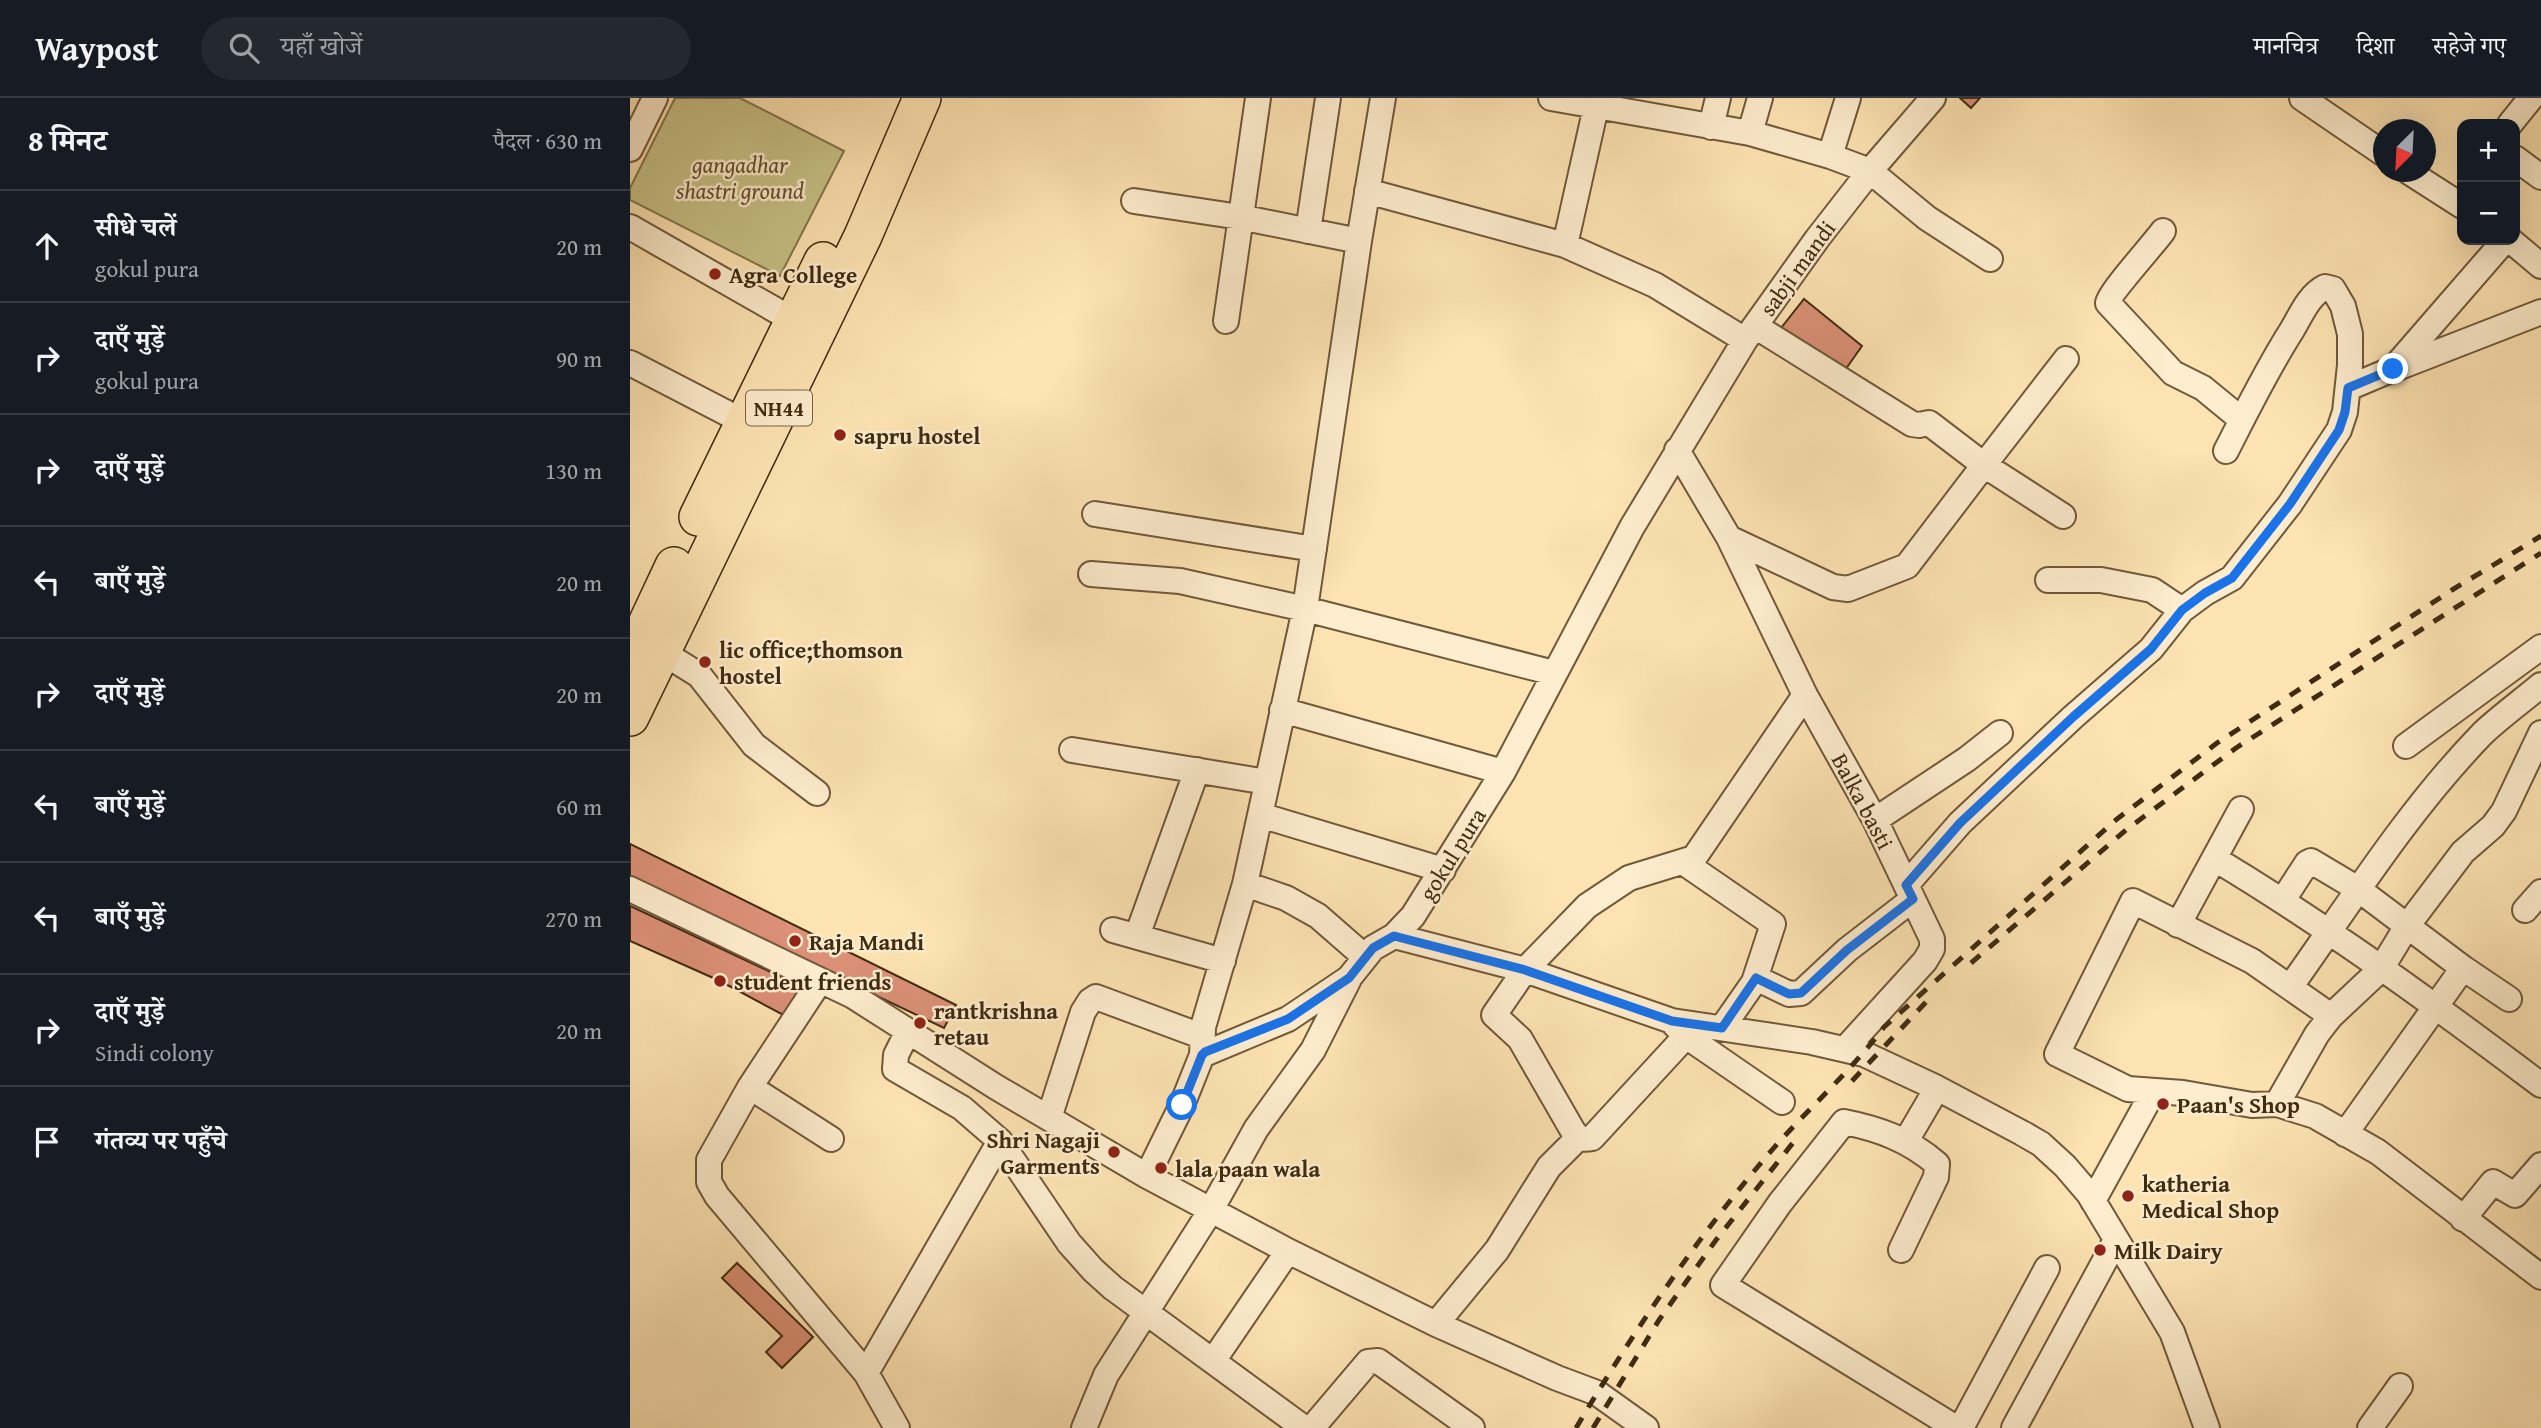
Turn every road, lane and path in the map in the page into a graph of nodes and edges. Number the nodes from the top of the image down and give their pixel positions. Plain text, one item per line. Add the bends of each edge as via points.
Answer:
1 (655, 98) edge
2 (898, 98) edge
3 (922, 98) edge
4 (1258, 98) edge
5 (1328, 98) edge
6 (1383, 98) edge
7 (1550, 98) edge
8 (1718, 98) edge
9 (1760, 98) edge
10 (1848, 98) edge
11 (1933, 98) edge
12 (2531, 98) edge
13 (2304, 99) edge
14 (1598, 102) edge
15 (2514, 119) edge
16 (1711, 127) junction
17 (1750, 133) junction
18 (2373, 146) edge
19 (630, 149) edge
20 (1829, 156) junction
21 (2520, 162) edge
22 (1870, 171) junction
23 (2541, 177) edge
24 (2425, 182) edge
25 (1367, 191) junction
26 (1134, 201) dead end
27 (2457, 203) edge
28 (1240, 217) junction
29 (630, 227) edge
30 (1308, 231) junction
31 (2163, 231) dead end
32 (1359, 241) junction
33 (1565, 244) junction
34 (2503, 245) edge
35 (2514, 245) edge
36 (1990, 259) dead end
37 (2541, 266) edge
38 (2541, 312) edge
39 (793, 320) junction
40 (1226, 321) dead end
41 (1750, 333) junction
42 (2066, 359) dead end
43 (630, 363) edge
44 (2373, 378) junction
45 (2242, 420) junction
46 (744, 422) junction
47 (1677, 450) junction
48 (2226, 452) dead end
49 (1984, 466) junction
50 (1095, 514) dead end
51 (2063, 516) dead end
52 (1729, 538) junction
53 (1314, 549) junction
54 (1091, 573) dead end
55 (2048, 580) dead end
56 (1305, 608) junction
57 (2182, 610) junction
58 (641, 644) edge
59 (2539, 651) edge
60 (1554, 673) junction
61 (2541, 685) edge
62 (1805, 695) junction
63 (1282, 710) junction
64 (630, 717) edge
65 (2000, 733) dead end
66 (2541, 733) edge
67 (2406, 746) dead end
68 (1072, 750) dead end
69 (1197, 770) junction
70 (1503, 772) junction
71 (1267, 782) junction
72 (817, 793) dead end
73 (2241, 809) dead end
74 (1260, 815) junction
75 (1875, 820) junction
76 (2215, 859) junction
77 (1684, 862) junction
78 (1443, 870) junction
79 (1245, 884) junction
80 (630, 889) edge
81 (2358, 889) junction
82 (1909, 892) junction
83 (2283, 900) junction
84 (2178, 925) junction
85 (2407, 926) junction
86 (2328, 933) junction
87 (1394, 936) junction
88 (1365, 957) junction
89 (1223, 961) junction
90 (2463, 968) junction
91 (2381, 969) junction
92 (1525, 970) junction
93 (1349, 978) junction
94 (1756, 978) junction
95 (820, 981) junction
96 (2291, 986) junction
97 (2509, 999) dead end
98 (2436, 1006) junction
99 (2331, 1016) junction
100 (1722, 1028) junction
101 (1679, 1029) junction
102 (908, 1031) junction
103 (1201, 1045) junction
104 (1845, 1049) junction
105 (2541, 1085) edge
106 (750, 1087) junction
107 (1937, 1088) junction
108 (2153, 1092) junction
109 (1782, 1102) dead end
110 (2277, 1104) junction
111 (1049, 1118) junction
112 (2345, 1134) junction
113 (1578, 1138) junction
114 (831, 1139) dead end
115 (1000, 1140) junction
116 (1906, 1141) junction
117 (2541, 1165) edge
118 (1147, 1176) junction
119 (2093, 1202) junction
120 (1211, 1210) junction
121 (2463, 1219) junction
122 (2116, 1240) junction
123 (1288, 1251) junction
124 (1901, 1251) dead end
125 (2047, 1269) dead end
126 (2541, 1277) edge
127 (1145, 1313) junction
128 (1436, 1324) junction
129 (1213, 1361) junction
130 (866, 1373) junction
131 (2400, 1386) dead end
132 (1638, 1426) edge
133 (2016, 1427) edge
134 (897, 1428) edge
135 (1084, 1428) edge
136 (1304, 1428) edge
137 (1312, 1428) edge
138 (1472, 1428) edge
139 (1958, 1428) edge
140 (2207, 1428) edge
141 (2370, 1428) edge

1 - 19 street
2 - 39 highway, NH44 via 868,171
3 - 58 highway, NH44 via 863,236
4 - 28 street
5 - 30 street
6 - 25 street
7 - 14 street
8 - 16 street
9 - 17 street
10 - 20 street
11 - 22 street, sabji mandi
12 - 15 street
13 - 18 street
14 - 16 street
14 - 33 street
16 - 17 street
17 - 20 street
20 - 22 street
21 - 23 street
22 - 36 street via 1927,218
22 - 41 street, sabji mandi
24 - 27 street
25 - 32 street
25 - 33 street
26 - 28 street
28 - 30 street
28 - 40 street
29 - 39 street
30 - 32 street
31 - 45 street via 2110,294 2108,303 2173,373 2203,388
32 - 53 street
33 - 41 street
34 - 44 street
35 - 37 street
38 - 44 street
39 - 46 highway, NH44
41 - 47 street, sabji mandi
41 - 49 street via 1912,424 1928,422
42 - 49 street
43 - 46 street
44 - 45 street via 2350,365 2348,322 2337,295 2325,286 2298,319
44 - 57 street via 2345,412 2339,430 2290,504 2232,578
45 - 48 street
46 - 58 highway, NH44
47 - 52 street, Balka basti
47 - 60 street, gokul pura
49 - 51 street
49 - 52 street via 1907,566 1848,589 1833,587
50 - 53 street
52 - 62 street, Balka basti
53 - 56 street
54 - 56 street via 1180,581
55 - 57 street via 2101,580 2152,590
56 - 60 street
56 - 63 street
57 - 82 street via 2151,649 1960,823
58 - 64 highway, NH44
58 - 72 street via 699,675 754,745
59 - 67 street
60 - 70 street, gokul pura
61 - 81 street via 2485,732 2431,791
62 - 75 street, Balka basti
62 - 77 street via 1697,855
63 - 70 street
63 - 71 street
65 - 75 street
66 - 85 street via 2504,811 2463,852
68 - 69 street
69 - 71 street
69 - 89 street via 1125,933
70 - 78 street, gokul pura
71 - 74 street
73 - 76 street
74 - 78 street
74 - 79 street
75 - 82 street, Balka basti
76 - 83 street
76 - 84 street
77 - 92 street via 1616,885 1587,906
77 - 94 street via 1773,925
78 - 87 street, gokul pura
79 - 88 street via 1286,898 1318,916
79 - 89 street
80 - 95 street
81 - 83 street via 2310,861
81 - 85 street
81 - 86 street
82 - 94 street via 1801,993 1789,994
82 - 104 street, Balka basti via 1932,939 1929,955
83 - 86 street
84 - 96 street
84 - 108 street via 2132,902 2058,1051 2059,1056 2128,1089
85 - 90 street
85 - 91 street
86 - 91 street
86 - 96 street
87 - 88 street, gokul pura
87 - 92 street
88 - 93 street, gokul pura
89 - 103 street
90 - 97 street
90 - 98 street
91 - 98 street
91 - 99 street
92 - 101 street
92 - 113 street via 1494,1015 1520,1039
93 - 103 street, gokul pura via 1288,1019
93 - 120 street via 1312,1050 1256,1129
94 - 100 street
95 - 102 street
95 - 106 street
96 - 99 street
98 - 105 street
98 - 112 street
99 - 110 street
100 - 101 street
100 - 104 street
101 - 109 street
101 - 113 street via 1592,1138
102 - 111 street
102 - 115 street via 895,1055 895,1069 962,1108
103 - 111 street via 1096,997 1083,1012
103 - 118 street via 1182,1105
104 - 107 street
106 - 114 street
106 - 130 street via 709,1160 709,1182
107 - 116 street
107 - 119 street via 2040,1144
108 - 110 street
108 - 119 street
110 - 112 street via 2315,1116
111 - 118 street
112 - 121 street via 2378,1152
113 - 128 street via 1549,1167 1497,1251
115 - 127 street via 1069,1243
115 - 130 street
116 - 124 street via 1938,1169
116 - 139 street via 1844,1122 1723,1285
117 - 121 street via 2515,1195 2493,1182
118 - 120 street
119 - 122 street
120 - 123 street
120 - 127 street
121 - 126 street
122 - 133 street
122 - 140 street via 2172,1332
123 - 128 street
123 - 129 street
125 - 139 street
127 - 129 street
127 - 135 street via 1106,1375
128 - 132 street via 1597,1393
129 - 136 street
130 - 134 street
131 - 141 street
137 - 138 street via 1373,1360

